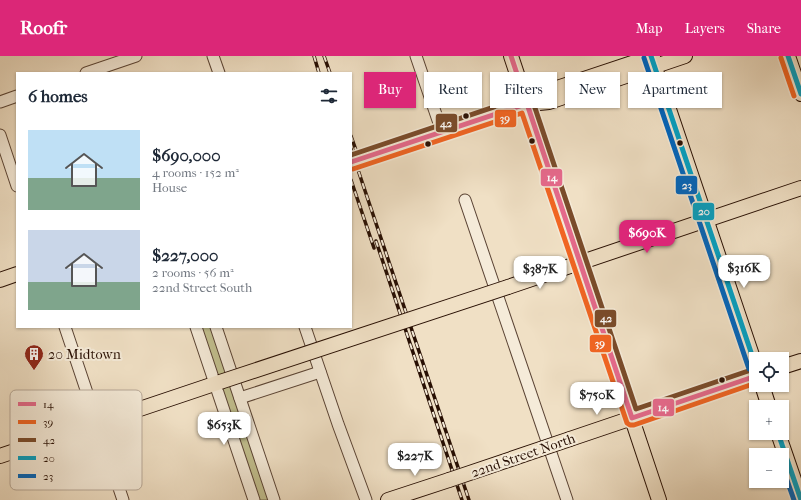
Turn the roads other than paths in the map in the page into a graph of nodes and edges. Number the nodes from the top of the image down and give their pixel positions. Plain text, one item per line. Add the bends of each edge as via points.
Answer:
1 (136, 56) edge
2 (214, 56) edge
3 (416, 56) edge
4 (511, 56) edge
5 (685, 56) edge
6 (788, 56) edge
7 (652, 59) edge
8 (118, 64) edge
9 (90, 72) edge
10 (219, 72) edge
11 (516, 72) edge
12 (801, 94) edge
13 (16, 96) edge
14 (557, 99) edge
15 (0, 102) edge
16 (514, 108) edge
17 (527, 108) edge
18 (442, 132) junction
19 (0, 135) edge
20 (391, 149) tunnel mouth
21 (16, 183) edge
22 (801, 188) edge
23 (465, 200) dead end
24 (706, 220) junction
25 (580, 263) junction
26 (16, 274) edge
27 (0, 280) edge
28 (65, 328) edge
29 (196, 328) edge
30 (216, 328) edge
31 (305, 328) edge
32 (751, 352) edge
33 (801, 361) edge
34 (789, 365) edge
35 (320, 372) junction
36 (749, 378) edge
37 (218, 383) junction
38 (86, 390) edge
39 (240, 398) junction
40 (142, 408) edge
41 (632, 418) junction
42 (780, 440) edge
43 (10, 453) edge
44 (0, 456) edge
45 (120, 490) edge
46 (123, 500) edge
47 (254, 500) edge
48 (274, 500) edge
49 (366, 500) edge
50 (388, 500) edge
51 (567, 500) edge
52 (659, 500) edge
53 (800, 500) edge

1 - 8 street
2 - 10 street
3 - 18 street
4 - 11 main road
5 - 7 main road
6 - 12 main road
7 - 14 main road
7 - 24 main road
8 - 9 street
13 - 15 street
16 - 18 main road
17 - 25 main road
18 - 20 main road
19 - 21 street
22 - 24 main road
23 - 51 street
24 - 25 main road
24 - 32 main road
25 - 37 main road, bridge
25 - 41 main road
26 - 27 main road
28 - 38 street
29 - 37 street
30 - 39 street
31 - 35 street
33 - 34 main road
35 - 39 street
35 - 49 street
36 - 41 main road, 22nd Street North
37 - 40 main road
37 - 47 street
39 - 48 street
41 - 50 main road, 22nd Street North, bridge
41 - 52 main road
42 - 53 main road
43 - 44 main road
45 - 46 street

